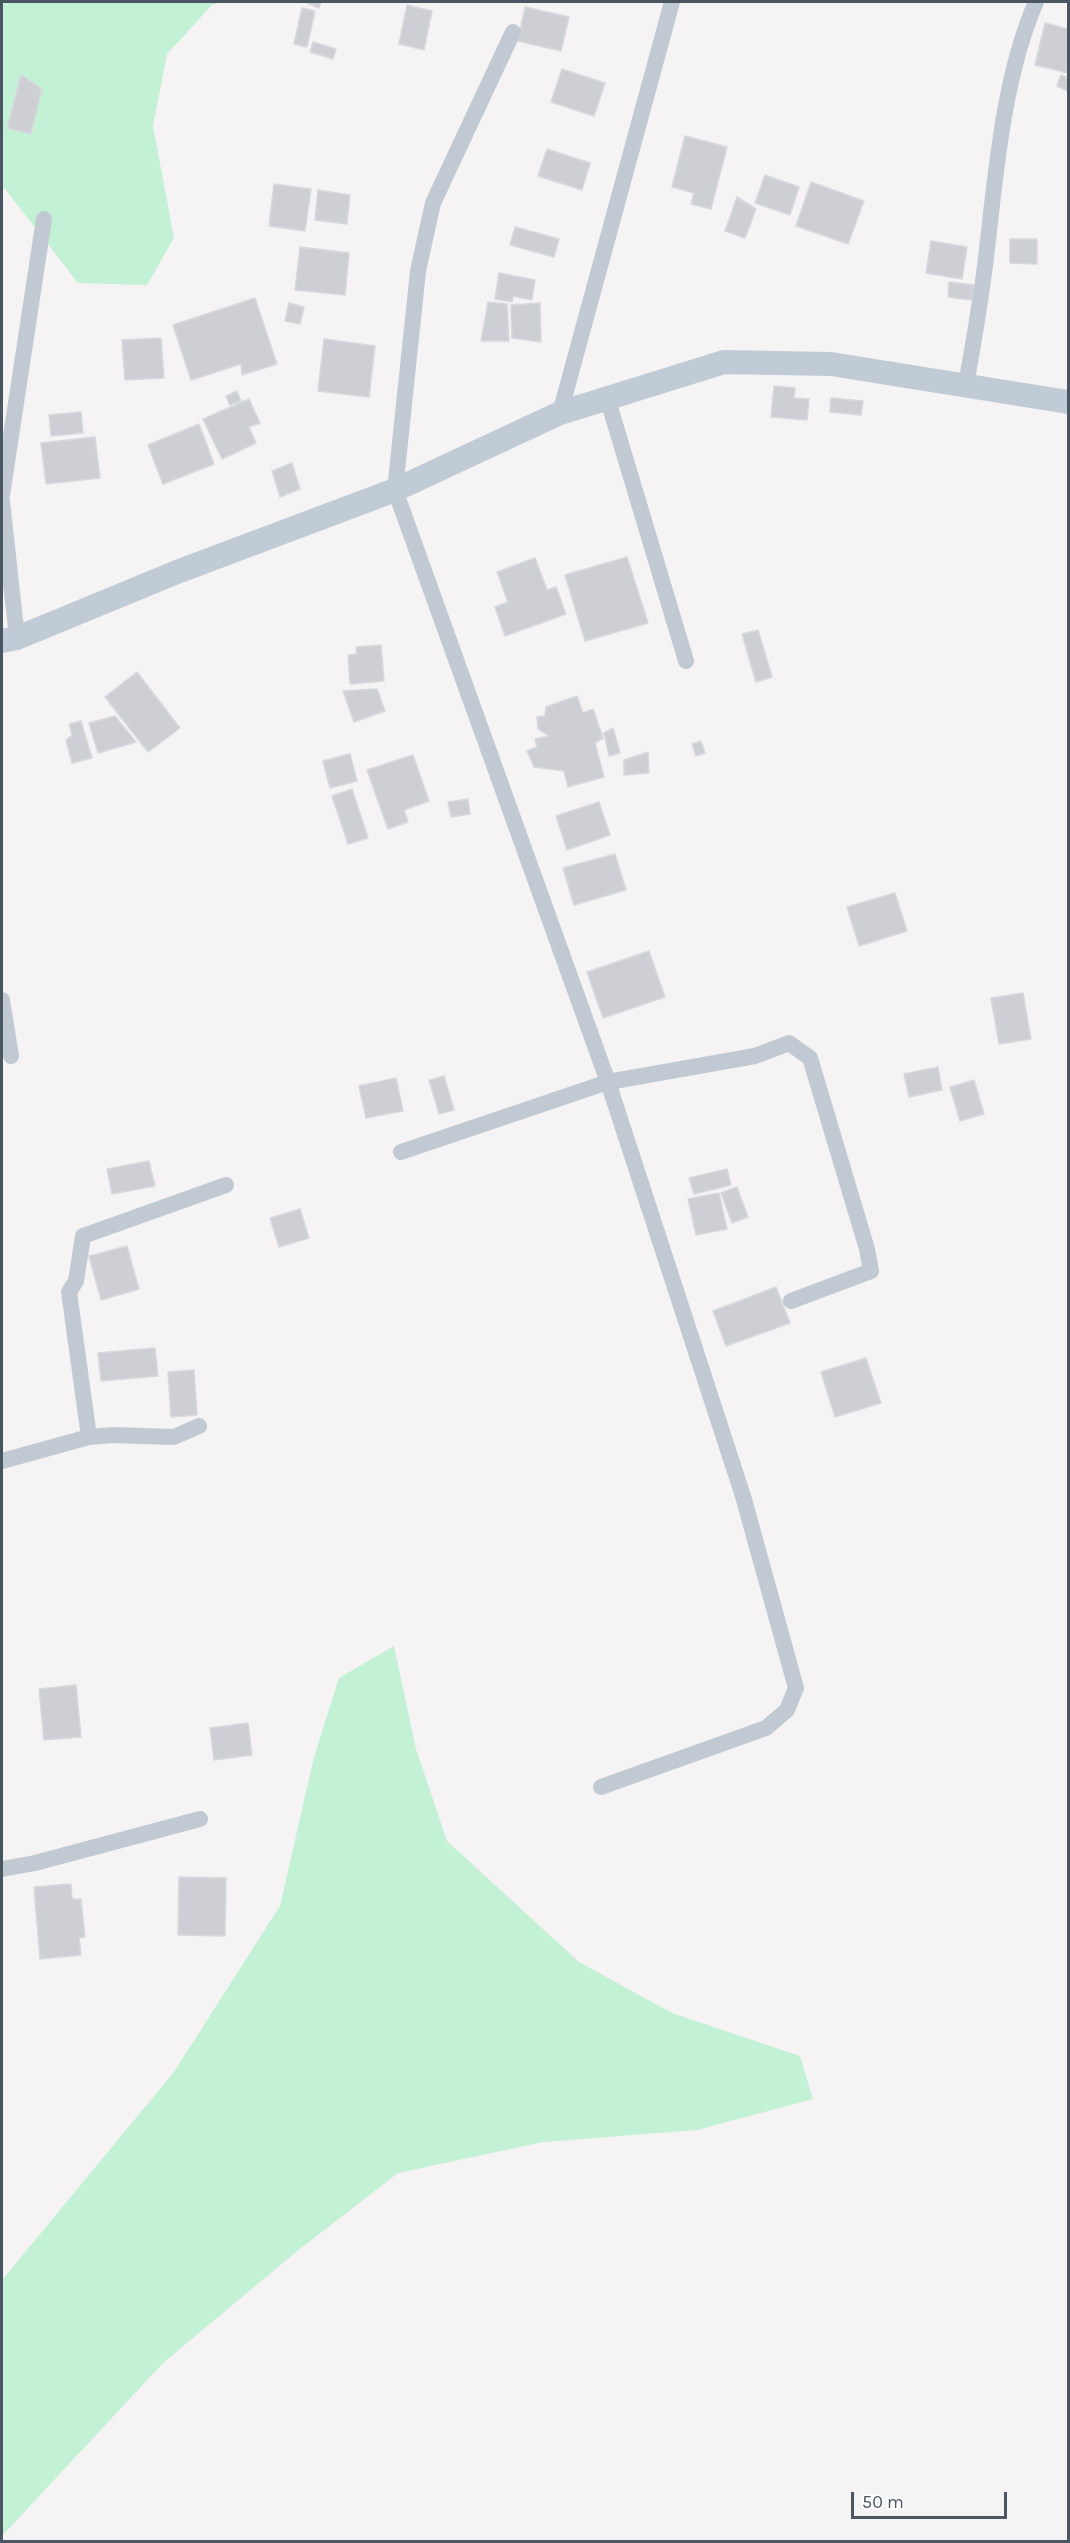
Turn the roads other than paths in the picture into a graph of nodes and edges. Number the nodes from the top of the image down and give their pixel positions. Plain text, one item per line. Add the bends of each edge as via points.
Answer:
1 (672, 2) edge
2 (1036, 2) edge
3 (513, 32) dead end
4 (44, 219) dead end
5 (966, 386) junction
6 (606, 397) junction
7 (1068, 402) edge
8 (560, 413) junction
9 (395, 490) junction
10 (2, 495) edge
11 (2, 501) edge
12 (9, 640) edge
13 (686, 661) dead end
14 (2, 1000) edge
15 (11, 1056) dead end
16 (608, 1082) junction
17 (401, 1152) dead end
18 (226, 1185) dead end
19 (791, 1301) dead end
20 (199, 1426) dead end
21 (89, 1437) junction
22 (2, 1461) edge
23 (601, 1787) dead end
24 (200, 1819) dead end
25 (2, 1869) edge

1 - 8 street
2 - 5 street via 1026,24 1001,141
3 - 9 street via 433,202 418,271
4 - 10 street
5 - 6 street via 831,364 724,362
5 - 7 street
6 - 8 street
6 - 13 street
8 - 9 street
9 - 12 street
9 - 16 street
11 - 12 street
14 - 15 street
16 - 17 street
16 - 19 street via 755,1056 789,1043 810,1058 871,1271
16 - 23 street via 743,1496 796,1688 788,1710 766,1728
18 - 21 street via 83,1236 76,1281 69,1292
20 - 21 street via 174,1437
21 - 22 street
24 - 25 street

